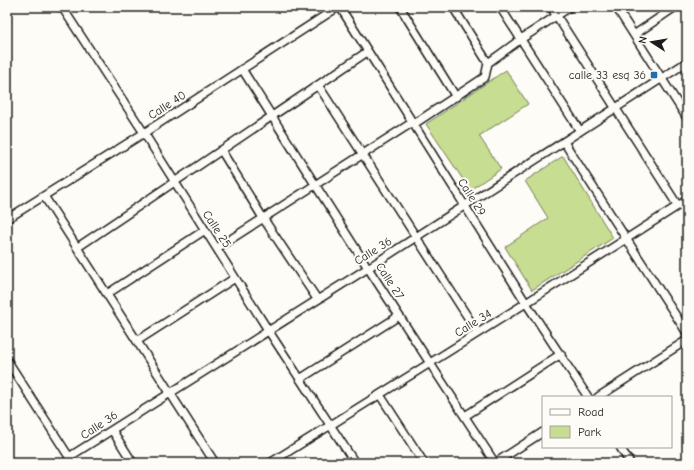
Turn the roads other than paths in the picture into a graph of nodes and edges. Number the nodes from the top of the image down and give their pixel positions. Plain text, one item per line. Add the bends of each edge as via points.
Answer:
1 (62, 7) edge
2 (339, 7) edge
3 (400, 7) edge
4 (453, 7) edge
5 (500, 7) edge
6 (551, 7) edge
7 (570, 7) edge
8 (616, 7) edge
9 (676, 7) edge
10 (556, 16) junction
11 (634, 35) junction
12 (520, 39) junction
13 (367, 52) junction
14 (687, 62) edge
15 (488, 63) junction
16 (242, 69) junction
17 (661, 78) junction
18 (318, 85) junction
19 (456, 97) junction
20 (616, 108) junction
21 (272, 116) junction
22 (687, 118) edge
23 (414, 123) junction
24 (580, 131) junction
25 (144, 133) junction
26 (564, 142) junction
27 (221, 150) junction
28 (364, 154) junction
29 (174, 182) junction
30 (315, 185) junction
31 (44, 196) junction
32 (687, 200) edge
33 (465, 205) junction
34 (678, 206) junction
35 (263, 218) junction
36 (7, 219) edge
37 (205, 230) junction
38 (416, 237) junction
39 (626, 239) junction
40 (78, 247) junction
41 (217, 248) junction
42 (368, 268) junction
43 (235, 278) junction
44 (107, 294) junction
45 (317, 299) junction
46 (526, 303) junction
47 (399, 316) junction
48 (268, 330) junction
49 (478, 333) junction
50 (687, 333) edge
51 (687, 340) edge
52 (137, 341) junction
53 (561, 354) junction
54 (7, 362) edge
55 (430, 363) junction
56 (300, 379) junction
57 (170, 393) junction
58 (380, 395) junction
59 (587, 396) edge
60 (600, 396) edge
61 (465, 416) junction
62 (330, 425) junction
63 (112, 430) junction
64 (542, 433) edge
65 (621, 448) edge
66 (71, 460) edge
67 (134, 463) edge
68 (215, 463) edge
69 (270, 463) edge
70 (355, 463) edge
71 (424, 463) edge
72 (495, 463) edge
73 (630, 463) edge

1 - 25 street, Calle 25
2 - 13 street, Calle 29
2 - 16 street, Calle 40
3 - 19 street
4 - 15 street
5 - 12 street
6 - 10 street
7 - 10 street
8 - 11 street
9 - 11 street
10 - 12 street
10 - 20 street
11 - 17 street
12 - 15 street
12 - 24 street
13 - 18 street
13 - 23 street, Calle 29
14 - 17 street, Calle 36
15 - 19 street via 485,77
16 - 21 street, Calle 27
16 - 25 street, Calle 40
17 - 20 street, Calle 36
17 - 22 street
18 - 21 street
18 - 28 street
19 - 23 street
20 - 24 street, Calle 36
20 - 34 street
21 - 27 street
21 - 30 street, Calle 27
23 - 28 street
23 - 33 street, Calle 29
24 - 26 street, Calle 36
25 - 29 street, Calle 25
25 - 31 street, Calle 40
26 - 33 street, Calle 36
26 - 39 street
27 - 29 street
27 - 35 street
28 - 30 street
28 - 38 street
29 - 37 street, Calle 25
29 - 40 street
30 - 35 street
30 - 42 street, Calle 27
31 - 36 street, Calle 40
31 - 40 street
32 - 34 street, Calle 34
33 - 38 street, Calle 36
33 - 46 street, Calle 29
34 - 39 street, Calle 34
35 - 41 street
35 - 45 street
37 - 41 street, Calle 25
37 - 44 street
38 - 42 street, Calle 36
38 - 49 street
39 - 46 street, Calle 34
39 - 50 street
40 - 44 street
41 - 43 street, Calle 25
42 - 45 street, Calle 36
42 - 47 street, Calle 27
43 - 48 street, Calle 25
43 - 52 street
44 - 52 street
45 - 48 street, Calle 36
46 - 49 street, Calle 34
46 - 53 street, Calle 29
47 - 55 street, Calle 27
47 - 56 street
48 - 56 street, Calle 25
48 - 57 street, Calle 36
49 - 55 street, Calle 34
51 - 60 street
52 - 57 street
53 - 59 street, Calle 29
53 - 61 street
54 - 66 street
55 - 58 street, Calle 34
55 - 61 street, Calle 27
56 - 62 street, Calle 25
57 - 63 street, Calle 36
57 - 68 street
58 - 62 street, Calle 34
58 - 71 street
61 - 72 street, Calle 27
62 - 69 street, Calle 34
62 - 70 street, Calle 25
63 - 66 street, Calle 36
63 - 67 street
64 - 72 street
65 - 73 street

